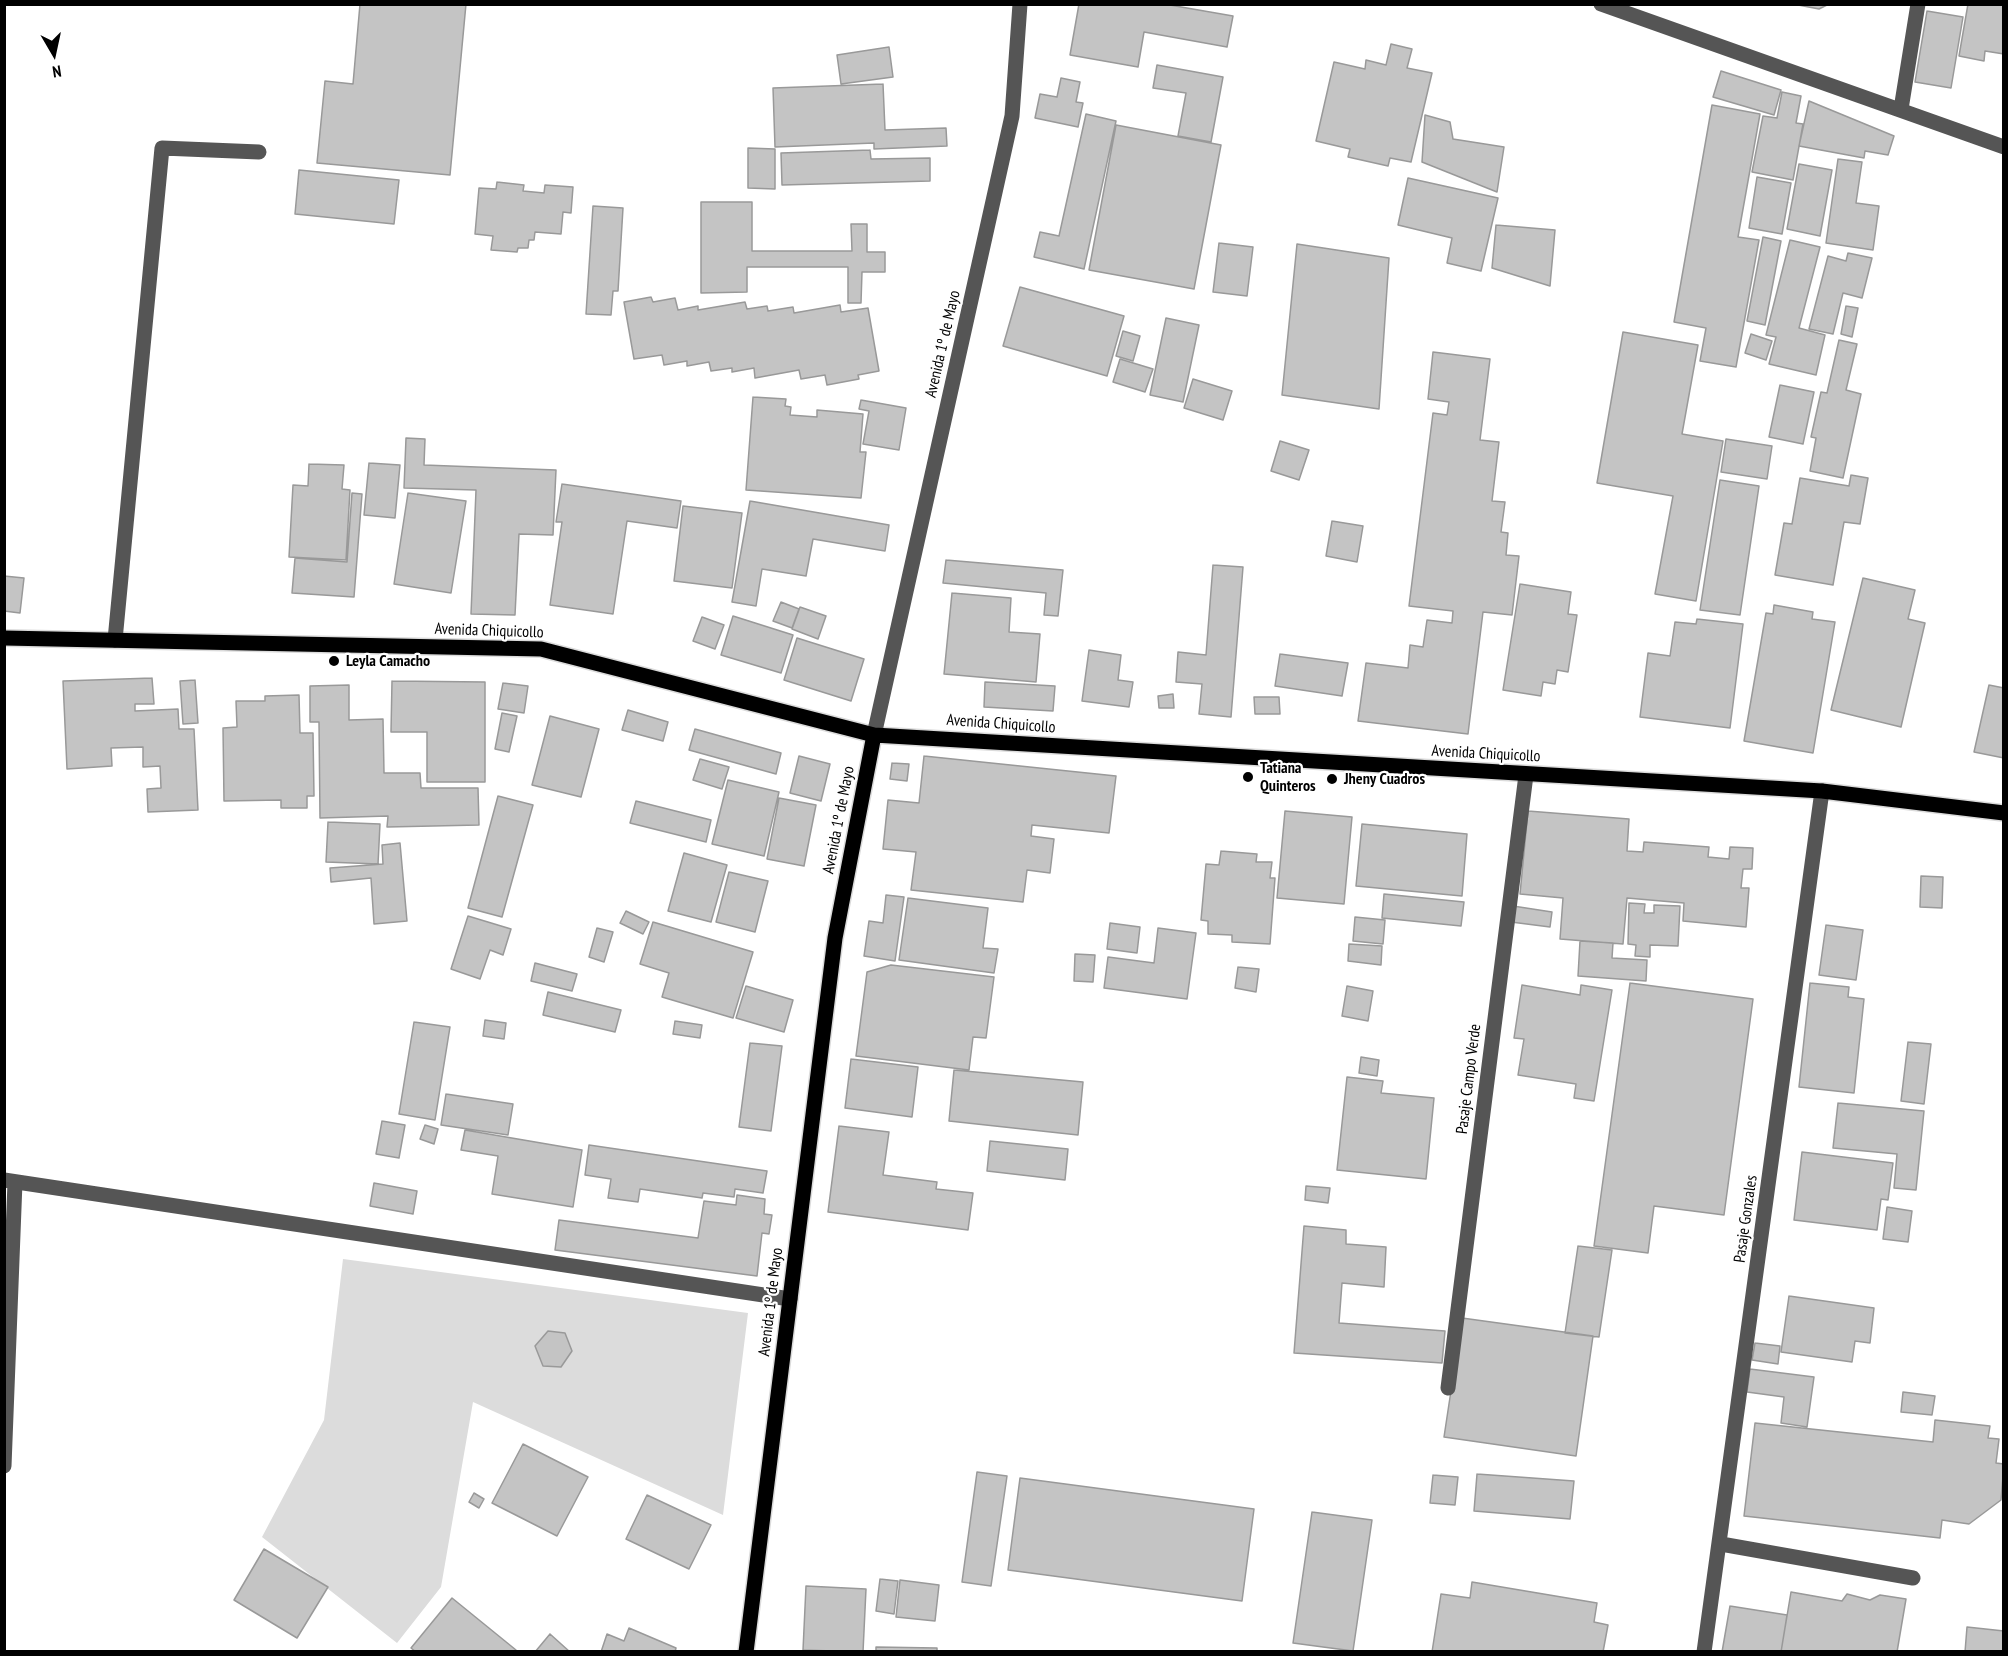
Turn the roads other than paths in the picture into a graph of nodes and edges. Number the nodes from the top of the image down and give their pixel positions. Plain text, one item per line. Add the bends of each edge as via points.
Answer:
1 (1020, 4) edge
2 (1601, 4) edge
3 (1918, 4) edge
4 (1901, 109) junction
5 (2004, 147) edge
6 (259, 152) dead end
7 (4, 639) edge
8 (116, 640) junction
9 (874, 735) junction
10 (1526, 775) junction
11 (1822, 791) junction
12 (2004, 813) edge
13 (10, 1181) edge
14 (790, 1299) junction
15 (1448, 1388) dead end
16 (4, 1466) edge
17 (1721, 1544) junction
18 (1913, 1578) dead end
19 (746, 1652) edge
20 (1704, 1652) edge

1 - 9 street, Avenida 1º de Mayo via 1012,116
2 - 4 street
3 - 4 street
4 - 5 street
6 - 8 street via 162,148
7 - 8 main road, Avenida Chiquicollo
8 - 9 main road, Avenida Chiquicollo via 541,649
9 - 10 main road, Avenida Chiquicollo
9 - 14 main road, Avenida 1º de Mayo via 835,938
10 - 11 main road, Avenida Chiquicollo
10 - 15 street, Pasaje Campo Verde
11 - 12 main road, Avenida Chiquicollo
11 - 17 street, Pasaje Gonzales
13 - 14 street
13 - 16 street
14 - 19 main road, Avenida 1º de Mayo
17 - 18 street
17 - 20 street, Pasaje Gonzales

